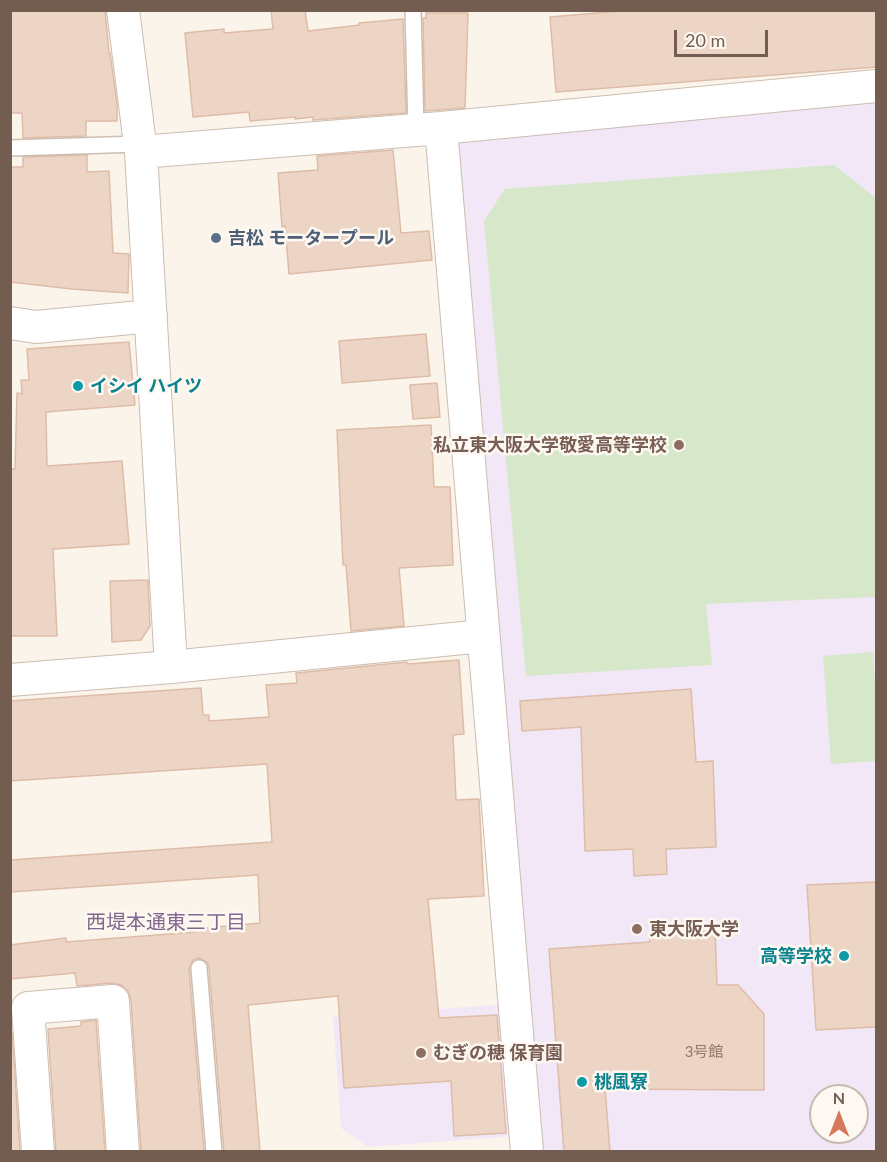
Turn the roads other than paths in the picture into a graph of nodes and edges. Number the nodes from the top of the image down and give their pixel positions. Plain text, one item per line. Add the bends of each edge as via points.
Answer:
1 (123, 10) edge
2 (413, 10) edge
3 (876, 86) edge
4 (429, 129) junction
5 (10, 148) edge
6 (140, 148) junction
7 (151, 316) junction
8 (10, 323) edge
9 (483, 636) junction
10 (171, 667) junction
11 (10, 680) edge
12 (199, 968) dead end
13 (521, 1151) edge
14 (38, 1152) edge
15 (123, 1152) edge
16 (214, 1152) edge

1 - 6 street
2 - 4 lane
3 - 4 street
4 - 6 street
4 - 9 street
5 - 6 lane
6 - 7 street
7 - 8 street via 36,327
7 - 10 street
9 - 10 street
9 - 13 street
10 - 11 street
12 - 16 lane
14 - 15 street via 28,1008 112,1001

